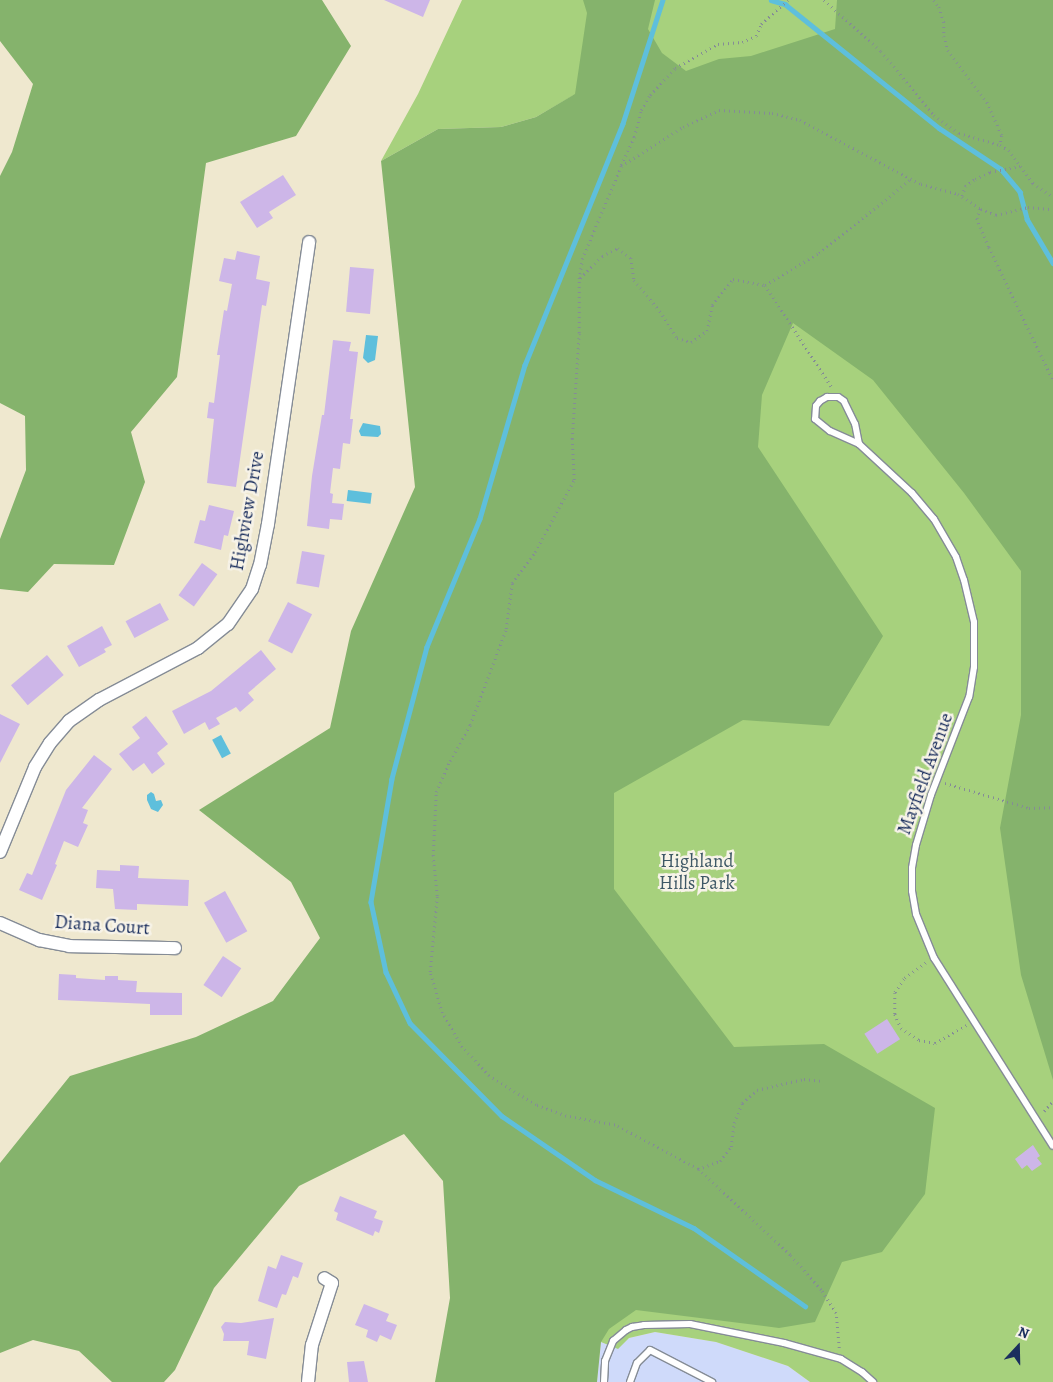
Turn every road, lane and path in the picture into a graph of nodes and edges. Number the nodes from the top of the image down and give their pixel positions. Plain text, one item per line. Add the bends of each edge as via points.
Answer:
1 (788, 0) edge
2 (824, 0) edge
3 (934, 0) edge
4 (1000, 144) junction
5 (621, 166) junction
6 (1021, 166) junction
7 (912, 178) junction
8 (962, 196) junction
9 (1053, 197) edge
10 (981, 209) junction
11 (1053, 209) edge
12 (309, 242) dead end
13 (579, 279) junction
14 (765, 285) junction
15 (1053, 380) edge
16 (838, 397) junction
17 (859, 444) junction
18 (937, 781) junction
19 (1053, 807) edge
20 (0, 852) edge
21 (0, 923) edge
22 (175, 948) dead end
23 (934, 958) junction
24 (974, 1020) junction
25 (822, 1081) dead end
26 (1053, 1146) edge
27 (698, 1169) junction
28 (324, 1278) dead end
29 (840, 1359) junction
30 (308, 1382) edge
31 (604, 1382) edge
32 (630, 1382) edge
33 (712, 1382) edge
34 (873, 1382) edge

1 - 5 path via 761,24 756,36 742,42 718,44 675,68 641,110
2 - 4 path via 881,51 934,115 959,133
3 - 4 path via 940,7 948,50 987,102 1002,136
4 - 6 path
5 - 7 path via 683,127 719,110 745,110 800,120
5 - 13 path via 582,259
6 - 8 path via 990,172 976,179 965,186
6 - 9 path via 1033,183
7 - 8 path
7 - 14 path via 819,253
8 - 10 path
10 - 11 path via 996,216 1017,208
10 - 15 path via 977,218 989,247
12 - 20 street, Highview Drive via 268,524 252,588 228,624 205,643 99,700 69,721 38,761
13 - 14 path via 602,256 618,248 631,258 634,280 660,311 676,338 692,342 707,331 712,304 733,279
13 - 27 path via 572,439 574,480 535,552 512,583 506,629 470,725 436,792 433,856 437,896 430,972 442,1013 462,1047 489,1076 536,1104 566,1116 614,1125
14 - 16 path
16 - 17 lane via 848,407
16 - 17 lane, Mayfield Avenue via 820,401 816,406 815,419 830,431
17 - 18 lane, Mayfield Avenue via 912,493 934,519 956,557 972,607 975,643 972,681 962,719
18 - 19 path via 1029,808
18 - 23 lane, Mayfield Avenue via 920,827 912,868 916,914
21 - 22 street, Diana Court via 39,940 69,946
23 - 24 lane, Mayfield Avenue
23 - 24 path via 904,979 895,993 895,1014 901,1028 919,1040 935,1043
24 - 26 lane, Mayfield Avenue
25 - 27 path via 804,1079 757,1090 742,1104 734,1123 731,1147 720,1161
27 - 29 path via 790,1255 821,1290 836,1313
28 - 30 street via 332,1283 312,1345
29 - 31 lane via 690,1324 632,1327 613,1341 605,1361
29 - 34 lane
32 - 33 lane via 637,1363 650,1350

